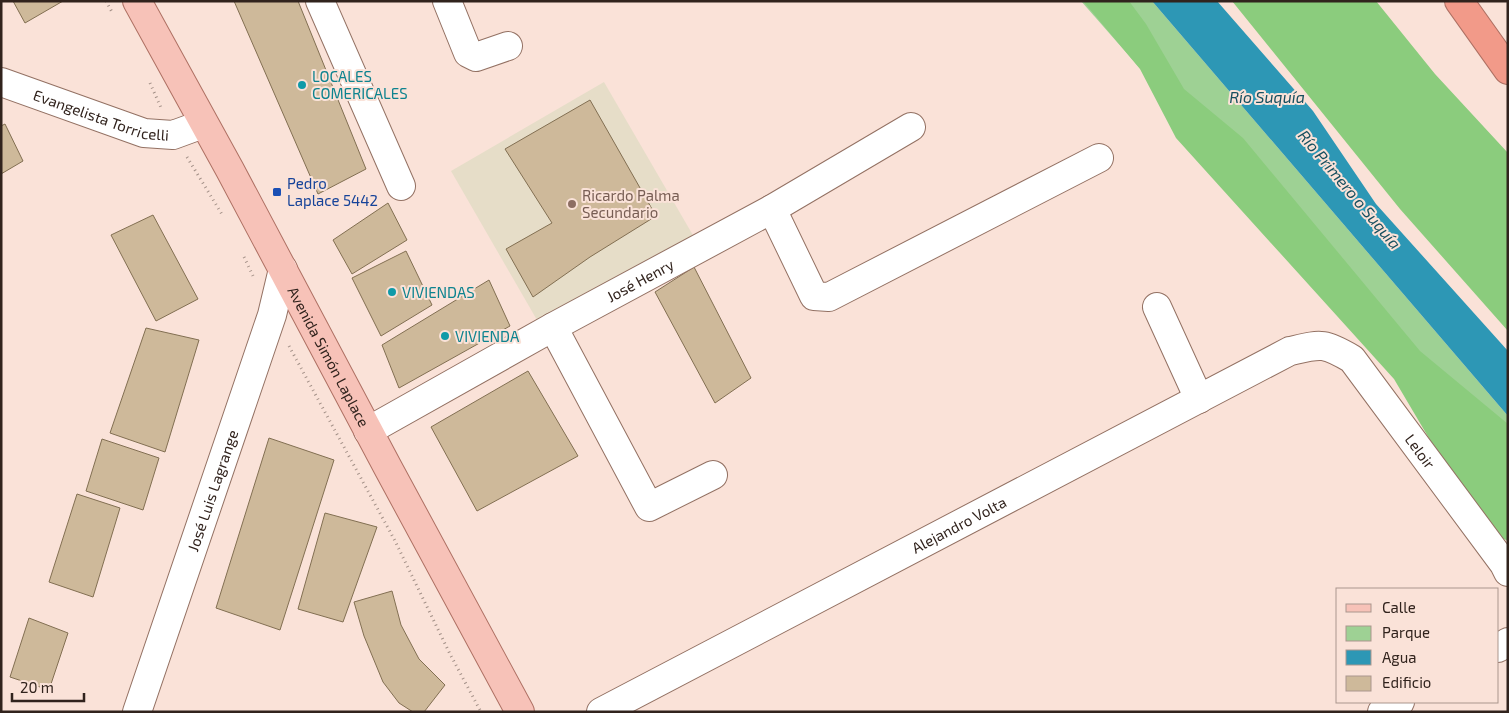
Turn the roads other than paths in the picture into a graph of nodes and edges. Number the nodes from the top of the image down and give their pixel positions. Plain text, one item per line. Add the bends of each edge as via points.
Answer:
1 (136, 1) edge
2 (320, 1) edge
3 (447, 1) edge
4 (1460, 3) edge
5 (508, 46) dead end
6 (1508, 70) edge
7 (1, 82) edge
8 (203, 124) junction
9 (911, 127) dead end
10 (1099, 158) dead end
11 (401, 186) dead end
12 (772, 208) junction
13 (283, 269) junction
14 (1157, 307) dead end
15 (553, 327) junction
16 (1319, 344) joint
17 (1199, 399) junction
18 (368, 431) junction
19 (713, 475) dead end
20 (1508, 572) edge
21 (1398, 703) edge
22 (137, 712) edge
23 (520, 712) edge
24 (601, 712) edge
25 (1382, 712) edge

1 - 8 main road, Avenida Simón Laplace
2 - 11 street
3 - 5 street via 468,53 476,57
4 - 6 highway
7 - 8 street, Evangelista Torricelli via 144,133 173,134
8 - 13 main road, Avenida Simón Laplace
9 - 12 street, José Henry
10 - 12 street via 829,297 814,296
12 - 15 street, José Henry
13 - 18 main road, Avenida Simón Laplace
13 - 22 street, José Luis Lagrange via 272,315
14 - 17 street
15 - 18 street, José Henry
15 - 19 street via 648,507
16 - 17 street, Alejandro Volta via 1290,352
16 - 20 street, Leloir via 1352,359
17 - 24 street, Alejandro Volta
18 - 23 main road, Avenida Simón Laplace
21 - 25 street

